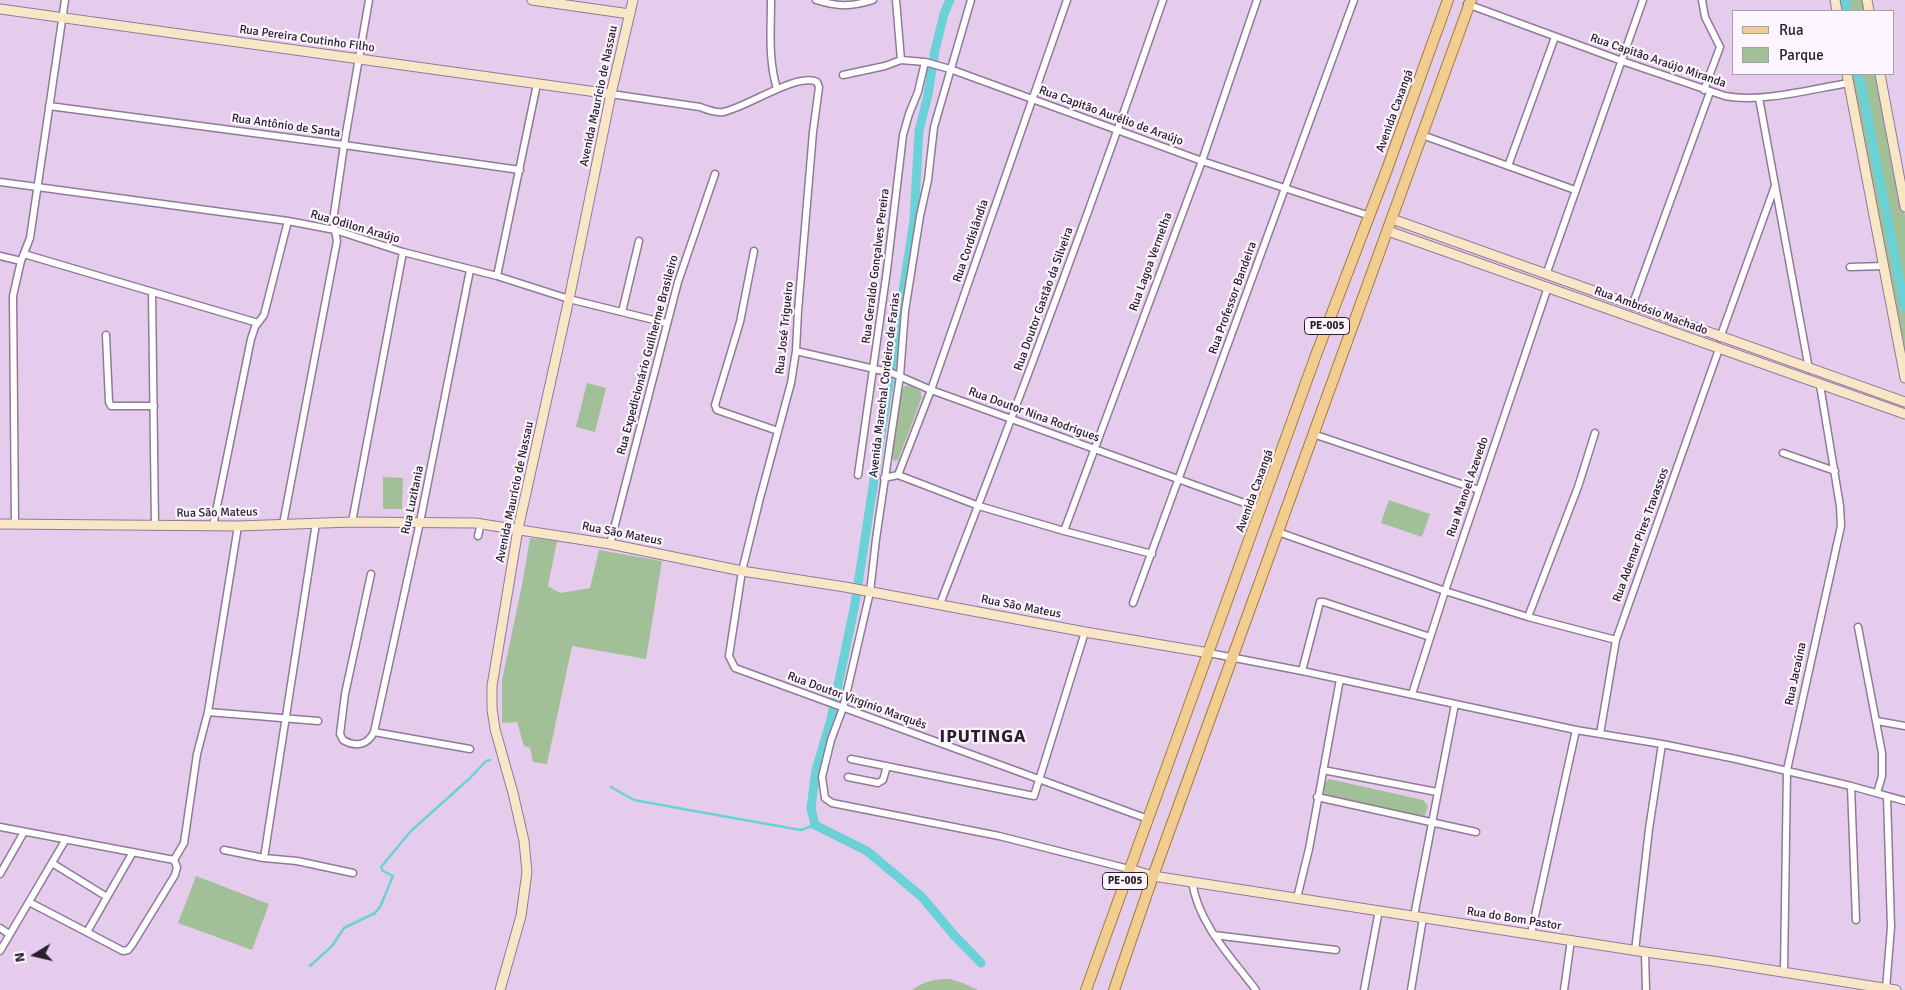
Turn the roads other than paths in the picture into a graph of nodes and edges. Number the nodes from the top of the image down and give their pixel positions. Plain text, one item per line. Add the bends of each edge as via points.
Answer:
1 (65, 0) edge
2 (369, 0) edge
3 (532, 0) edge
4 (633, 0) edge
5 (771, 0) edge
6 (816, 0) edge
7 (873, 0) edge
8 (896, 0) edge
9 (971, 0) edge
10 (1067, 0) edge
11 (1163, 0) edge
12 (1257, 0) edge
13 (1354, 0) edge
14 (1448, 0) edge
15 (1644, 0) edge
16 (1702, 1) edge
17 (1469, 3) edge
18 (0, 9) edge
19 (630, 14) junction
20 (62, 18) junction
21 (1555, 37) junction
22 (358, 59) junction
23 (901, 60) junction
24 (1622, 61) junction
25 (926, 63) junction
26 (948, 68) junction
27 (843, 75) dead end
28 (1880, 75) edge
29 (1848, 78) edge
30 (537, 84) junction
31 (777, 89) junction
32 (1707, 91) junction
33 (611, 94) junction
34 (1759, 98) junction
35 (1032, 100) junction
36 (49, 106) junction
37 (1118, 131) junction
38 (1422, 135) junction
39 (344, 144) junction
40 (1202, 160) junction
41 (1508, 166) junction
42 (520, 170) junction
43 (715, 174) dead end
44 (0, 182) edge
45 (1776, 183) junction
46 (37, 187) junction
47 (1285, 187) junction
48 (1575, 190) junction
49 (1905, 206) edge
50 (1370, 216) junction
51 (1392, 219) junction
52 (288, 221) junction
53 (335, 230) junction
54 (1388, 231) junction
55 (639, 241) dead end
56 (754, 251) dead end
57 (403, 252) junction
58 (24, 254) junction
59 (0, 256) edge
60 (21, 261) junction
61 (1884, 266) junction
62 (1850, 267) dead end
63 (470, 270) junction
64 (1546, 275) junction
65 (497, 276) junction
66 (1548, 287) junction
67 (152, 292) junction
68 (569, 299) junction
69 (1632, 306) junction
70 (622, 312) junction
71 (258, 323) junction
72 (666, 323) junction
73 (106, 335) dead end
74 (1720, 338) junction
75 (1719, 349) junction
76 (796, 351) junction
77 (876, 369) junction
78 (1809, 369) junction
79 (900, 376) junction
80 (1905, 378) edge
81 (1820, 385) junction
82 (930, 390) junction
83 (1905, 402) edge
84 (154, 406) junction
85 (1905, 414) edge
86 (1012, 419) junction
87 (778, 431) junction
88 (1595, 433) dead end
89 (1313, 434) junction
90 (1095, 449) junction
91 (1783, 453) dead end
92 (1834, 471) junction
93 (858, 475) dead end
94 (898, 475) junction
95 (884, 478) junction
96 (1179, 480) junction
97 (1479, 490) junction
98 (978, 506) junction
99 (1261, 509) junction
100 (352, 522) junction
101 (420, 522) junction
102 (316, 523) junction
103 (481, 523) junction
104 (0, 524) edge
105 (15, 524) junction
106 (283, 524) junction
107 (156, 526) junction
108 (213, 526) junction
109 (238, 526) junction
110 (518, 529) junction
111 (1064, 531) junction
112 (1278, 532) junction
113 (478, 536) dead end
114 (610, 544) junction
115 (1152, 554) junction
116 (742, 571) junction
117 (371, 574) dead end
118 (1445, 590) junction
119 (870, 592) junction
120 (1133, 603) dead end
121 (940, 604) junction
122 (1528, 617) junction
123 (1858, 627) dead end
124 (1085, 632) junction
125 (1430, 637) junction
126 (1616, 640) junction
127 (1209, 652) junction
128 (1232, 657) junction
129 (730, 662) joint
130 (1302, 670) junction
131 (1340, 679) junction
132 (1412, 694) junction
133 (1455, 704) junction
134 (841, 707) junction
135 (208, 712) junction
136 (286, 719) junction
137 (318, 721) dead end
138 (1877, 721) junction
139 (1905, 726) edge
140 (1576, 730) junction
141 (374, 732) junction
142 (1600, 734) junction
143 (1662, 744) junction
144 (470, 749) dead end
145 (851, 759) dead end
146 (887, 766) junction
147 (1323, 770) junction
148 (1787, 770) junction
149 (848, 777) dead end
150 (1040, 779) junction
151 (1851, 786) junction
152 (1438, 792) junction
153 (1877, 793) junction
154 (1887, 796) junction
155 (1317, 797) junction
156 (1905, 800) edge
157 (1148, 819) junction
158 (1431, 821) junction
159 (0, 827) edge
160 (24, 832) junction
161 (1476, 832) dead end
162 (66, 839) junction
163 (224, 850) dead end
164 (133, 852) junction
165 (264, 858) junction
166 (174, 860) junction
167 (52, 863) junction
168 (1129, 870) junction
169 (353, 873) dead end
170 (0, 874) edge
171 (1153, 876) junction
172 (1192, 882) junction
173 (107, 896) junction
174 (1297, 898) junction
175 (29, 902) junction
176 (1379, 910) junction
177 (1419, 917) junction
178 (1856, 920) dead end
179 (0, 928) edge
180 (86, 932) junction
181 (10, 934) junction
182 (1531, 934) junction
183 (1214, 935) junction
184 (1571, 940) junction
185 (1336, 950) dead end
186 (0, 951) edge
187 (1635, 951) junction
188 (1645, 952) junction
189 (1784, 972) junction
190 (1860, 987) edge
191 (1891, 989) edge
192 (500, 990) edge
193 (1086, 990) edge
194 (1114, 990) edge
195 (1256, 990) edge
196 (1364, 990) edge
197 (1412, 990) edge
198 (1564, 990) edge
199 (1646, 990) edge

1 - 20 street
2 - 22 street
3 - 19 street
4 - 19 street, Avenida Maurício de Nassau
5 - 31 street via 770,50
6 - 7 street via 848,6
8 - 23 street
9 - 26 street, Avenida Marechal Cordeiro de Farias
10 - 35 street, Rua Cordislândia
11 - 37 street, Rua Doutor Gastão da Silveira
12 - 40 street, Rua Lagoa Vermelha
13 - 47 street, Rua Professor Bandeira
14 - 50 main road, Avenida Caxangá / PE-005
15 - 24 street
16 - 32 street via 1705,17 1720,47
17 - 21 street, Rua Capitão Araújo Miranda
17 - 38 main road, PE-005
18 - 20 street, Rua Pereira Coutinho Filho
19 - 33 street, Avenida Maurício de Nassau
20 - 22 street, Rua Pereira Coutinho Filho
20 - 36 street
21 - 24 street, Rua Capitão Araújo Miranda
21 - 41 street
22 - 30 street, Rua Pereira Coutinho Filho
22 - 39 street
23 - 25 street, Rua Capitão Aurélio de Araújo
23 - 27 street, Rua Capitão Aurélio de Araújo
24 - 32 street, Rua Capitão Araújo Miranda
24 - 48 street
25 - 26 street, Rua Capitão Aurélio de Araújo
25 - 77 street, Rua Geraldo Gonçalves Pereira via 903,135
26 - 35 street, Rua Capitão Aurélio de Araújo
26 - 79 street, Avenida Marechal Cordeiro de Farias via 934,127 905,312
28 - 49 street
29 - 34 street, Rua Capitão Araújo Miranda
29 - 61 street
30 - 33 street, Rua Pereira Coutinho Filho
30 - 42 street
31 - 33 street via 722,112
31 - 76 street, Rua José Trigueiro via 813,80 819,87
32 - 34 street, Rua Capitão Araújo Miranda via 1734,98
32 - 69 street
33 - 68 street, Avenida Maurício de Nassau
34 - 45 street
35 - 37 street, Rua Capitão Aurélio de Araújo
35 - 82 street, Rua Cordislândia
36 - 39 street, Rua Antônio de Santa
36 - 46 street
37 - 40 street, Rua Capitão Aurélio de Araújo
37 - 86 street, Rua Doutor Gastão da Silveira
38 - 41 street
38 - 51 main road, PE-005
39 - 42 street, Rua Antônio de Santa
39 - 53 street via 333,221
40 - 47 street, Rua Capitão Aurélio de Araújo
40 - 90 street, Rua Lagoa Vermelha
41 - 48 street
42 - 65 street
43 - 72 street, Rua Expedicionário Guilherme Brasileiro
44 - 46 street, Rua Odilon Araújo
45 - 74 street
45 - 78 street
46 - 52 street, Rua Odilon Araújo
46 - 58 street via 30,238
47 - 50 street, Rua Capitão Aurélio de Araújo
47 - 96 street, Rua Professor Bandeira
48 - 64 street
50 - 99 main road, Avenida Caxangá / PE-005
51 - 54 main road, PE-005
51 - 64 street, Rua Ambrósio Machado
52 - 53 street, Rua Odilon Araújo
52 - 71 street via 264,315
53 - 57 street, Rua Odilon Araújo
53 - 106 street via 337,241
54 - 66 street, Rua Ambrósio Machado
54 - 89 main road, PE-005
55 - 70 street
56 - 87 street via 740,322 715,405 717,410
57 - 63 street, Rua Odilon Araújo
57 - 100 street
58 - 60 street
58 - 67 street
59 - 60 street
60 - 105 street via 15,281 12,320
61 - 62 street
61 - 80 street
63 - 65 street, Rua Odilon Araújo
63 - 101 street, Rua Luzitania
64 - 69 street, Rua Ambrósio Machado
65 - 68 street, Rua Odilon Araújo
66 - 75 street, Rua Ambrósio Machado
66 - 97 street, Rua Manoel Azevedo
67 - 71 street
67 - 84 street
68 - 70 street, Rua Odilon Araújo
68 - 110 street, Avenida Maurício de Nassau
69 - 74 street, Rua Ambrósio Machado
70 - 72 street, Rua Odilon Araújo
71 - 108 street via 251,339
72 - 114 street, Rua Expedicionário Guilherme Brasileiro
73 - 84 street via 111,406
74 - 78 street, Rua Ambrósio Machado
75 - 81 street, Rua Ambrósio Machado
75 - 126 street, Rua Ademar Pires Travassos
76 - 77 street, Rua Doutor Nina Rodrigues
76 - 87 street, Rua José Trigueiro
77 - 79 street, Rua Doutor Nina Rodrigues
77 - 93 street, Rua Geraldo Gonçalves Pereira
78 - 83 street, Rua Ambrósio Machado
79 - 82 street, Rua Doutor Nina Rodrigues
79 - 95 street, Avenida Marechal Cordeiro de Farias
81 - 85 street, Rua Ambrósio Machado
81 - 92 street, Rua Jacaúna
82 - 86 street, Rua Doutor Nina Rodrigues
82 - 94 street, Rua Cordislândia
84 - 107 street
86 - 90 street, Rua Doutor Nina Rodrigues
86 - 98 street, Rua Doutor Gastão da Silveira
87 - 116 street, Rua José Trigueiro
88 - 122 street via 1578,487
89 - 97 street
89 - 112 main road, PE-005
90 - 96 street, Rua Doutor Nina Rodrigues
90 - 111 street, Rua Lagoa Vermelha
91 - 92 street
92 - 148 street, Rua Jacaúna via 1841,526
94 - 95 street
94 - 98 street
95 - 119 street, Avenida Marechal Cordeiro de Farias
96 - 99 street, Rua Doutor Nina Rodrigues
96 - 115 street, Rua Professor Bandeira
97 - 118 street, Rua Manoel Azevedo
98 - 111 street
98 - 121 street, Rua Doutor Gastão da Silveira
99 - 127 main road, Avenida Caxangá / PE-005
100 - 101 street, Rua São Mateus
100 - 102 street, Rua São Mateus
101 - 103 street, Rua São Mateus
101 - 141 street, Rua Luzitania
102 - 106 street, Rua São Mateus
102 - 136 street
103 - 110 street, Rua São Mateus
103 - 113 street
104 - 105 street, Rua São Mateus
105 - 107 street, Rua São Mateus
106 - 109 street, Rua São Mateus
107 - 108 street, Rua São Mateus
108 - 109 street, Rua São Mateus
109 - 135 street
110 - 114 street, Rua São Mateus
110 - 192 street, Avenida Maurício de Nassau via 492,686 492,709 524,841 526,872 521,916
111 - 115 street
112 - 118 street
112 - 128 main road, PE-005
114 - 116 street, Rua São Mateus
115 - 120 street, Rua Professor Bandeira
116 - 119 street, Rua São Mateus
116 - 129 street, Rua José Trigueiro
117 - 141 street via 345,694 340,734 346,742 361,745 372,738
118 - 122 street
118 - 125 street, Rua Manoel Azevedo
119 - 121 street, Rua São Mateus
119 - 134 street, Avenida Marechal Cordeiro de Farias
121 - 124 street, Rua São Mateus
122 - 126 street
123 - 138 street
124 - 127 street, Rua São Mateus
124 - 150 street
125 - 130 street via 1320,602
125 - 132 street, Rua Manoel Azevedo
126 - 142 street, Rua Ademar Pires Travassos
127 - 128 street, Rua São Mateus
127 - 157 main road, Avenida Caxangá / PE-005
128 - 130 street, Rua São Mateus
128 - 171 main road, PE-005
129 - 134 street, Rua Doutor Virgínio Marquês via 735,668 811,699
130 - 131 street, Rua São Mateus
131 - 132 street, Rua São Mateus
131 - 147 street
132 - 133 street, Rua São Mateus
133 - 140 street, Rua São Mateus
133 - 152 street
134 - 150 street, Rua Doutor Virgínio Marquês
134 - 168 street, Avenida Marechal Cordeiro de Farias via 822,777 823,793 828,802 999,836
135 - 136 street
135 - 166 street via 197,754 184,843
136 - 137 street
136 - 165 street
138 - 139 street
138 - 153 street via 1883,765
140 - 142 street, Rua São Mateus
140 - 182 street
141 - 144 street
142 - 143 street, Rua São Mateus
143 - 148 street, Rua São Mateus
143 - 187 street
145 - 146 street
146 - 149 street via 883,780 878,783
146 - 150 street via 1034,796
147 - 152 street
147 - 155 street
148 - 151 street, Rua São Mateus
148 - 189 street, Rua Jacaúna
150 - 157 street, Rua Doutor Virgínio Marquês
151 - 153 street, Rua São Mateus
151 - 178 street
152 - 158 street
153 - 154 street, Rua São Mateus
154 - 156 street, Rua São Mateus
154 - 191 street
155 - 158 street
155 - 174 street
157 - 168 main road, Avenida Caxangá / PE-005
158 - 161 street
158 - 177 street
159 - 160 street
160 - 162 street
160 - 170 street
162 - 164 street
162 - 167 street
163 - 165 street
164 - 166 street
164 - 173 street
165 - 169 street via 296,860
166 - 180 street via 177,866 172,881 128,950 123,951
167 - 173 street
167 - 175 street
168 - 171 street, Rua do Bom Pastor
168 - 193 main road, Avenida Caxangá / PE-005
171 - 172 street, Rua do Bom Pastor
171 - 194 main road, PE-005
172 - 174 street, Rua do Bom Pastor
172 - 183 street via 1199,908
173 - 180 street
174 - 176 street, Rua do Bom Pastor
175 - 180 street
175 - 181 street
176 - 177 street, Rua do Bom Pastor
176 - 196 street
177 - 182 street, Rua do Bom Pastor
177 - 197 street
179 - 181 street
181 - 186 street
182 - 184 street, Rua do Bom Pastor
183 - 185 street
183 - 195 street
184 - 187 street, Rua do Bom Pastor
184 - 198 street
187 - 188 street, Rua do Bom Pastor
188 - 189 street, Rua do Bom Pastor
188 - 199 street
189 - 190 street, Rua do Bom Pastor
190 - 191 street, Rua do Bom Pastor

